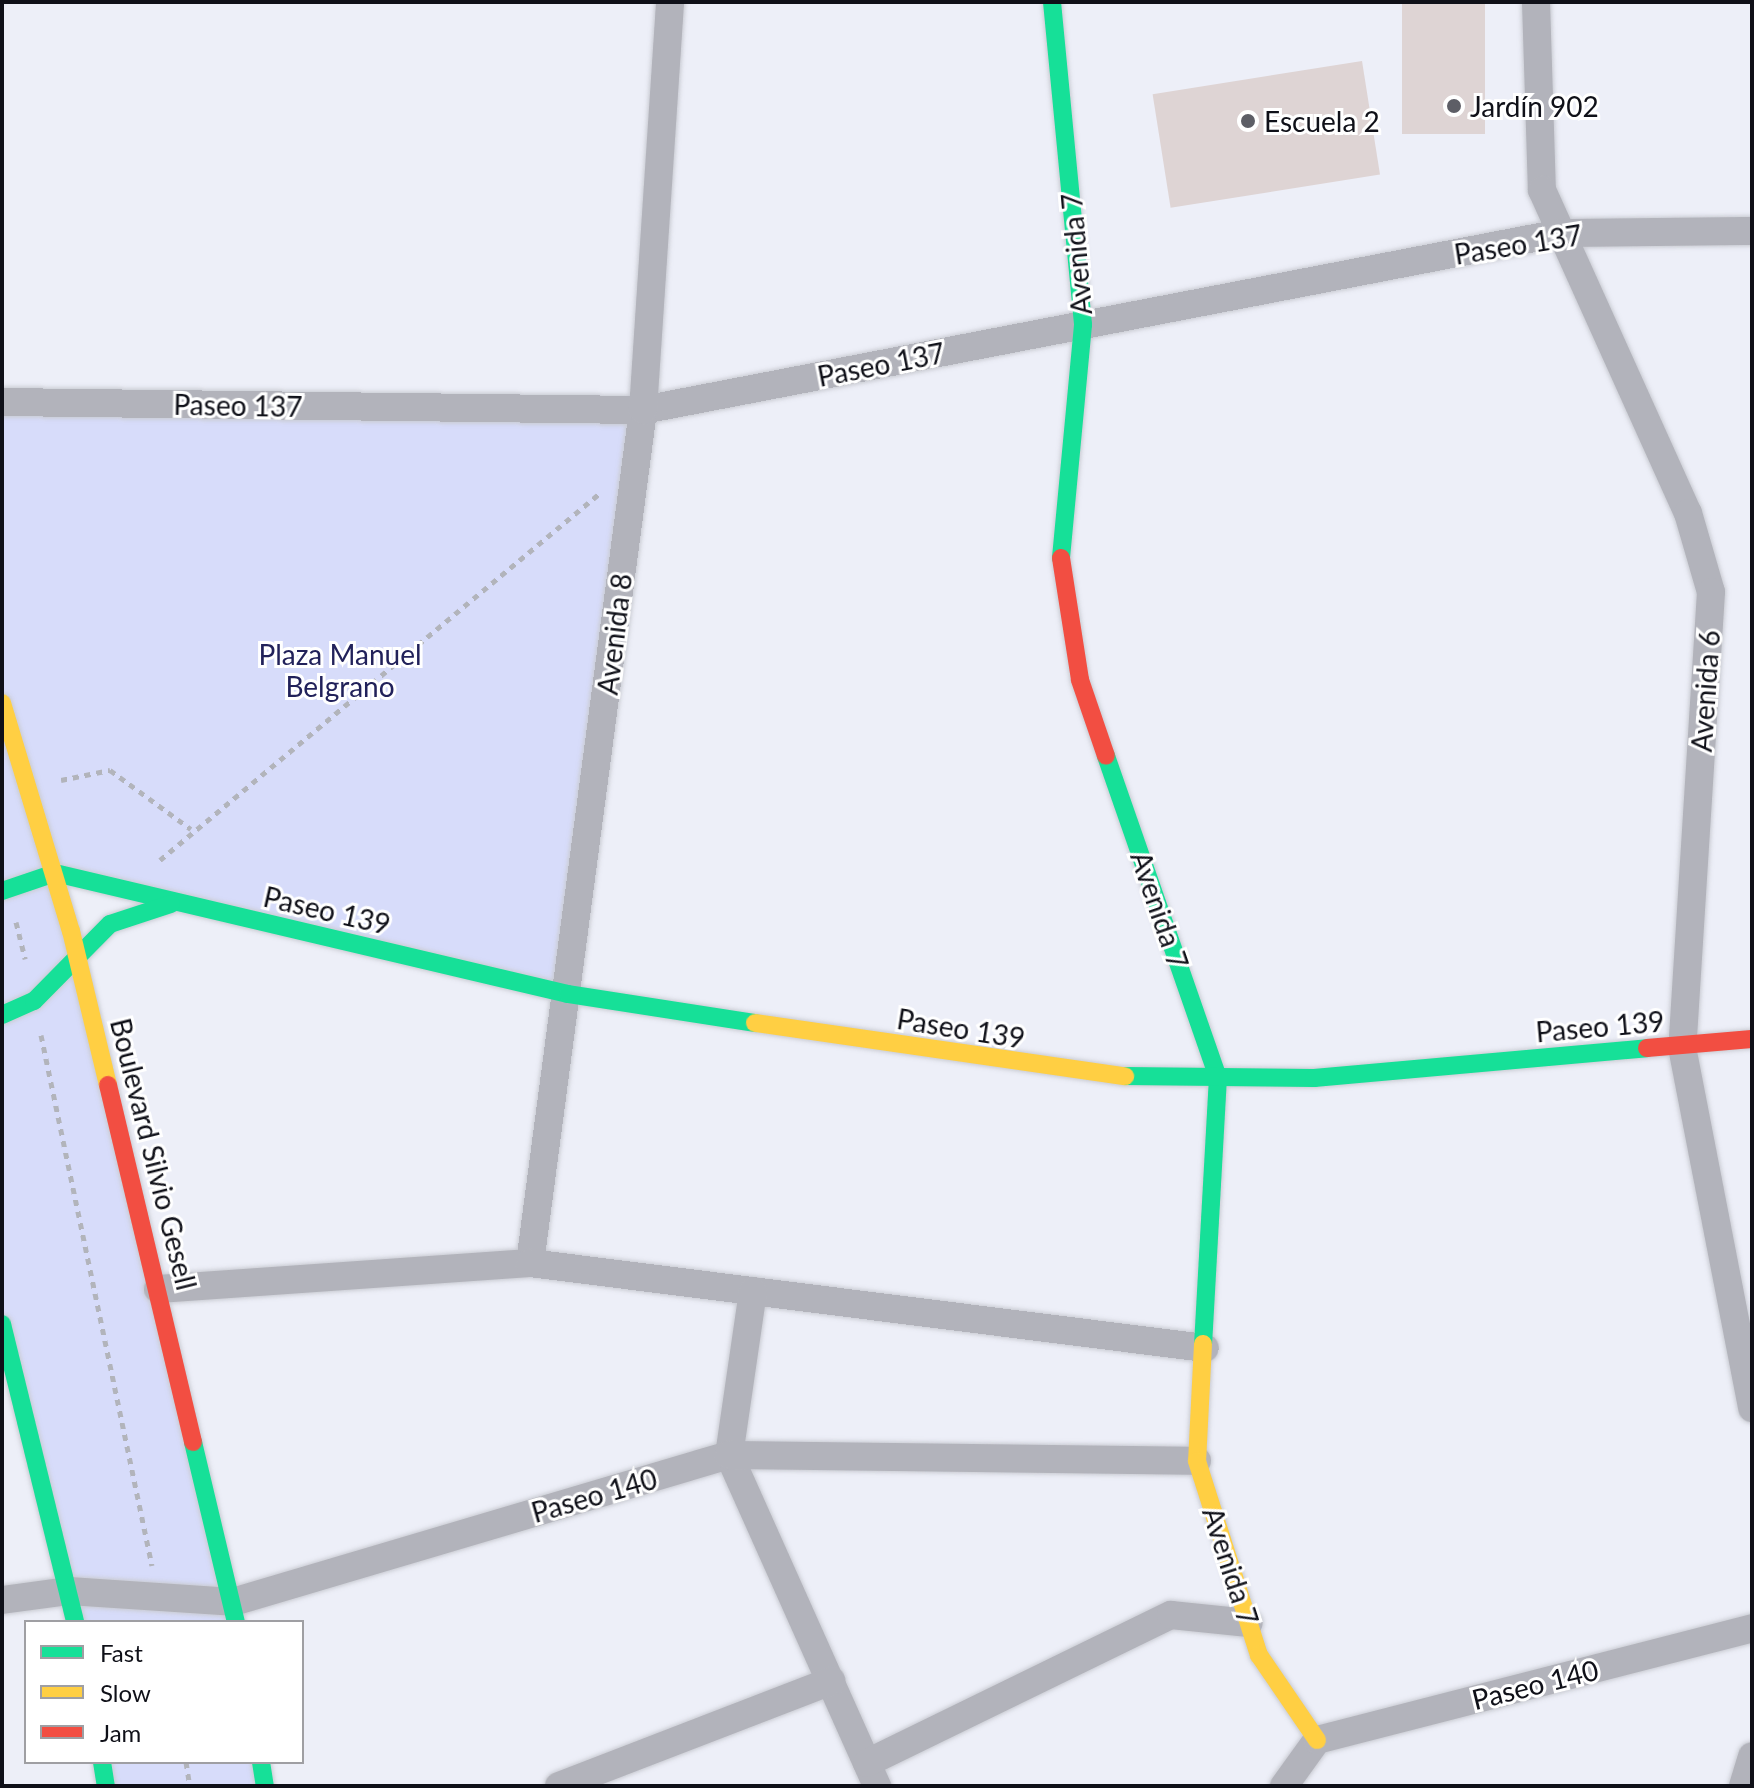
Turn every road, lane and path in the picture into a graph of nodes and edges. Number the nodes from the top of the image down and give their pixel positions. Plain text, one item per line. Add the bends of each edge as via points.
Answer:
1 (670, 2) edge
2 (1052, 2) edge
3 (1536, 2) edge
4 (1752, 231) edge
5 (1560, 233) junction
6 (1083, 325) junction
7 (2, 402) edge
8 (643, 410) junction
9 (637, 463) junction
10 (2, 703) edge
11 (28, 789) junction
12 (191, 829) junction
13 (55, 873) junction
14 (5, 890) edge
15 (128, 892) junction
16 (174, 904) junction
17 (77, 954) junction
18 (568, 994) junction
19 (34, 1001) junction
20 (2, 1015) edge
21 (1752, 1039) edge
22 (1682, 1047) junction
23 (1218, 1077) junction
24 (530, 1263) junction
25 (158, 1289) junction
26 (753, 1291) junction
27 (2, 1324) edge
28 (1205, 1348) junction
29 (1752, 1408) edge
30 (729, 1455) junction
31 (1197, 1461) junction
32 (69, 1591) junction
33 (157, 1597) junction
34 (2, 1600) edge
35 (234, 1612) edge
36 (75, 1620) edge
37 (1249, 1623) junction
38 (1752, 1628) edge
39 (831, 1681) junction
40 (1317, 1740) junction
41 (1752, 1756) edge
42 (102, 1764) edge
43 (186, 1764) edge
44 (261, 1764) edge
45 (872, 1775) edge
46 (563, 1785) edge
47 (106, 1786) edge
48 (190, 1786) edge
49 (265, 1786) edge
50 (1284, 1786) edge
51 (1743, 1786) edge

1 - 8 street, Avenida 8
2 - 6 main road, Avenida 7
3 - 5 street, Avenida 6 via 1542,190
4 - 5 street, Paseo 137
5 - 6 street, Paseo 137
5 - 22 street, Avenida 6 via 1688,513 1711,592
6 - 8 street, Paseo 137
6 - 23 main road, Avenida 7 via 1058,539 1080,680
7 - 8 street, Paseo 137
8 - 9 street, Avenida 8
9 - 12 path
9 - 18 street, Avenida 8
10 - 11 main road, Boulevard Silvio Gesell
11 - 12 path via 110,770
11 - 13 main road, Boulevard Silvio Gesell
12 - 15 path
13 - 14 main road
13 - 15 main road, Paseo 139
13 - 17 main road, Boulevard Silvio Gesell
14 - 19 path
15 - 16 main road, Paseo 139
16 - 17 main road, Paseo 139 via 129,914
16 - 18 main road, Paseo 139
17 - 19 main road, Paseo 139
17 - 25 main road, Boulevard Silvio Gesell
18 - 23 main road, Paseo 139 via 1084,1075
18 - 24 street, Avenida 8
19 - 20 main road, Paseo 139
19 - 33 path via 129,1430
21 - 22 main road, Paseo 139
22 - 23 main road, Paseo 139 via 1314,1078
22 - 29 street, Avenida 6
23 - 28 main road, Avenida 7
24 - 25 street
24 - 26 street
25 - 35 main road, Boulevard Silvio Gesell
26 - 28 street
26 - 30 street
27 - 32 main road
28 - 31 main road, Avenida 7
30 - 31 street, Paseo 140
30 - 35 street, Paseo 140
30 - 39 street
31 - 37 main road, Avenida 7
32 - 33 street, Paseo 140
32 - 34 street, Paseo 140
32 - 36 main road
33 - 35 street, Paseo 140
37 - 40 main road, Avenida 7 via 1259,1655
37 - 45 street via 1171,1615
38 - 40 street, Paseo 140
39 - 45 street
39 - 46 street
40 - 50 street
41 - 51 street
42 - 47 main road
43 - 48 path
44 - 49 main road

